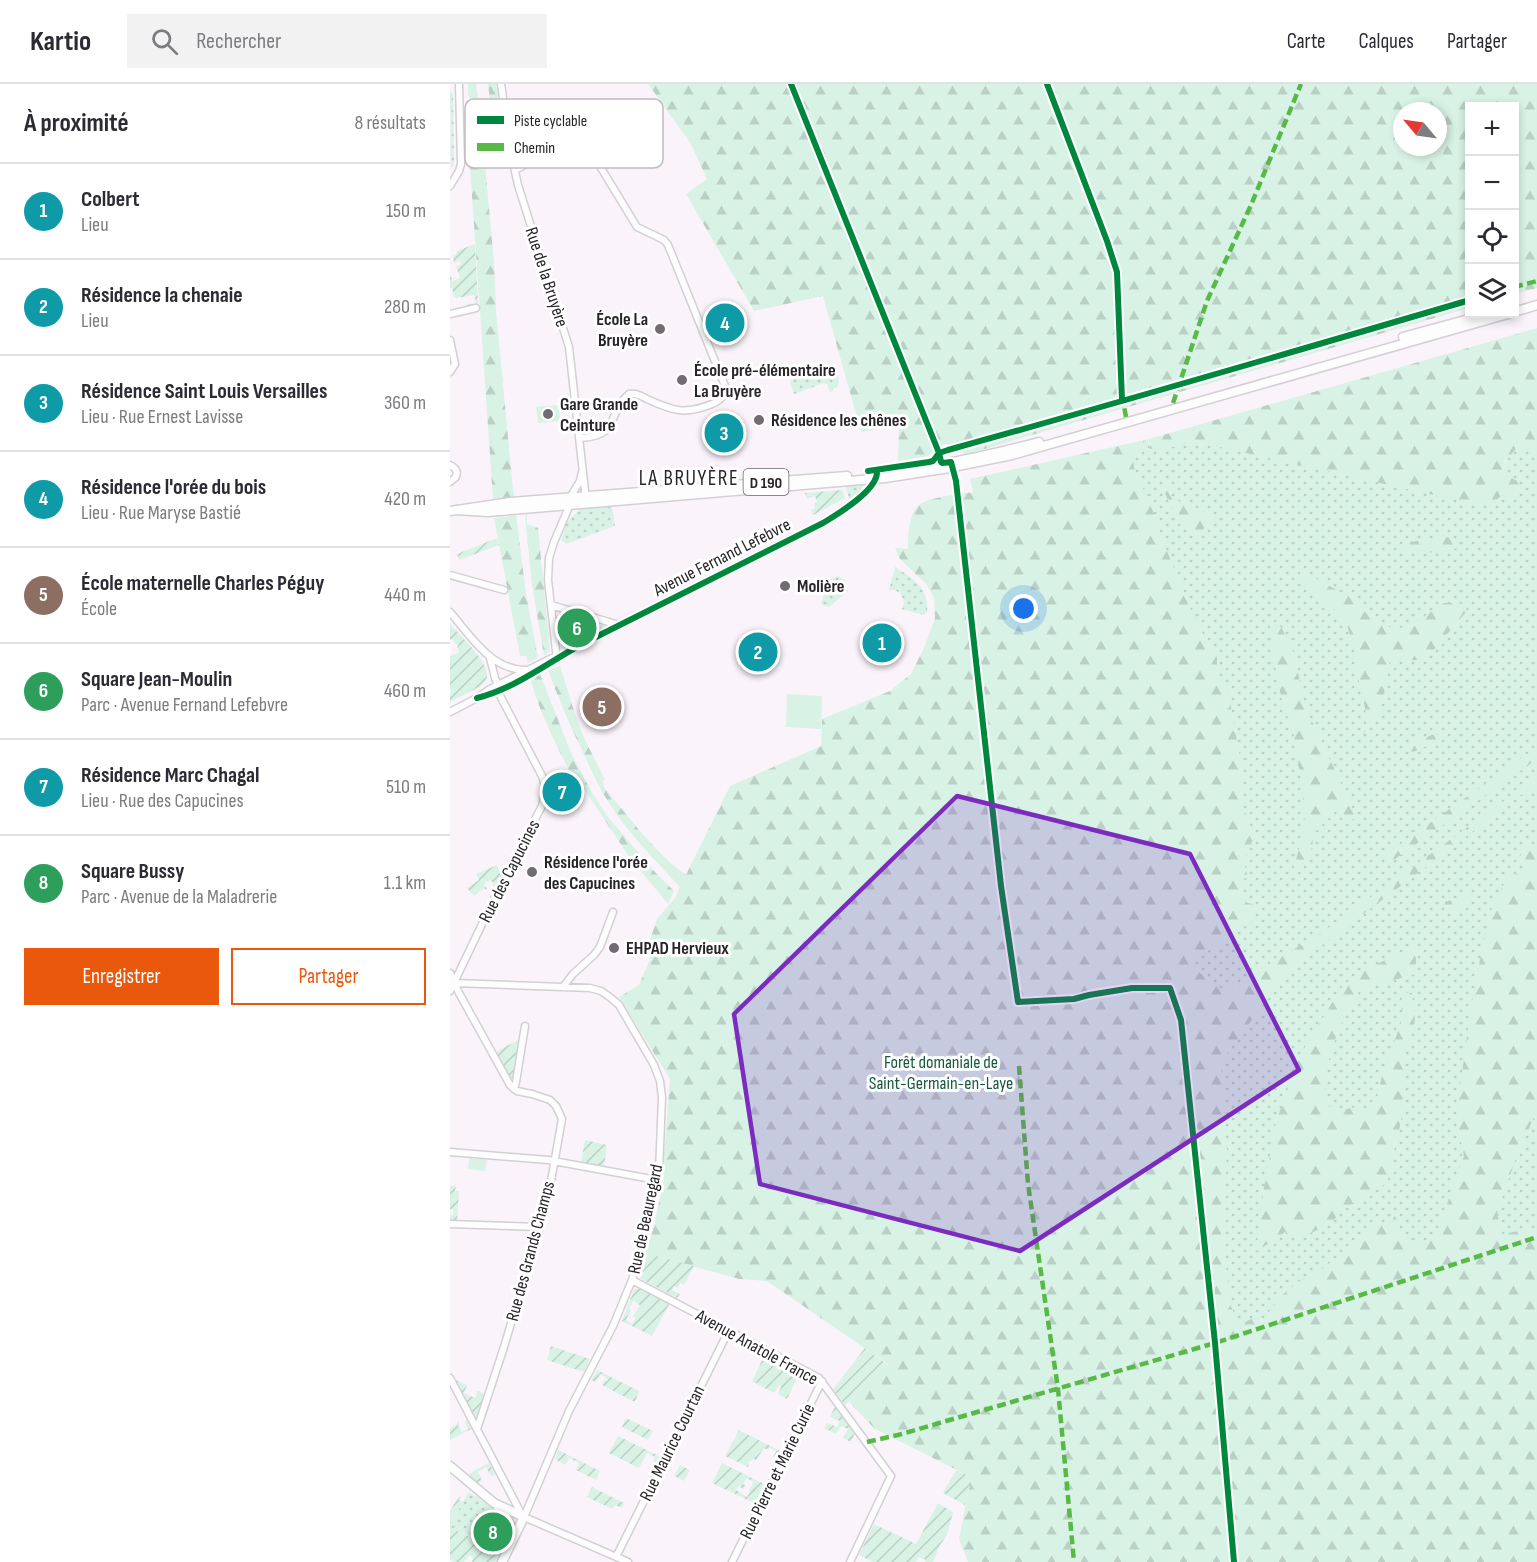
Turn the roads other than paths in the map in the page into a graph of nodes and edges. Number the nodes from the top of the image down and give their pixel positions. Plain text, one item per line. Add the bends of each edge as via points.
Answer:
1 (459, 84) edge
2 (501, 84) edge
3 (503, 99) edge
4 (519, 168) edge
5 (600, 168) edge
6 (515, 170) joint
7 (452, 178) edge
8 (450, 186) edge
9 (1537, 299) edge
10 (1519, 305) edge
11 (1537, 305) edge
12 (476, 308) dead end
13 (1519, 311) edge
14 (450, 314) edge
15 (1473, 318) edge
16 (1494, 318) edge
17 (450, 340) edge
18 (452, 370) edge
19 (580, 438) junction
20 (450, 465) edge
21 (877, 476) junction
22 (450, 482) edge
23 (583, 482) junction
24 (609, 495) junction
25 (583, 501) junction
26 (569, 502) junction
27 (453, 511) edge
28 (450, 575) edge
29 (504, 590) dead end
30 (551, 605) junction
31 (450, 612) edge
32 (619, 625) junction
33 (490, 657) junction
34 (556, 658) junction
35 (528, 669) junction
36 (498, 688) junction
37 (450, 712) edge
38 (612, 912) dead end
39 (450, 973) edge
40 (452, 983) edge
41 (563, 987) junction
42 (450, 991) edge
43 (525, 1026) dead end
44 (514, 1089) junction
45 (450, 1152) edge
46 (553, 1161) junction
47 (657, 1180) junction
48 (450, 1224) edge
49 (540, 1227) junction
50 (632, 1280) junction
51 (729, 1330) junction
52 (450, 1378) edge
53 (822, 1381) junction
54 (477, 1429) junction
55 (450, 1466) edge
56 (514, 1499) junction
57 (494, 1503) junction
58 (506, 1509) junction
59 (524, 1517) junction
60 (616, 1557) junction
61 (503, 1559) edge
62 (628, 1562) edge
63 (732, 1562) edge
64 (850, 1562) edge

1 - 7 street via 461,164
2 - 3 street, Rue de la Bruyère
4 - 6 street
5 - 19 street via 635,224 668,245 724,381 725,394 716,402 684,411 629,394 600,435
6 - 19 street, Rue de la Bruyère via 569,347
7 - 8 street
9 - 10 main road
11 - 13 main road
12 - 14 street
15 - 21 main road, D 190 via 1020,447
16 - 21 main road, D 190 via 1012,455 943,470
17 - 18 street via 455,360
19 - 23 street, Rue de la Bruyère
20 - 22 street via 457,473
21 - 24 main road, D 190
21 - 25 main road, D 190 via 866,480
21 - 32 street, Avenue Fernand Lefebvre via 857,499 823,523
23 - 24 street
23 - 25 street, Rue de la Bruyère
23 - 26 street
24 - 25 main road, D 190
25 - 26 main road, D 190
26 - 27 main road, D 190 via 488,512
26 - 27 main road, D 190 via 511,502
26 - 30 street via 549,558
28 - 29 street
30 - 32 street
30 - 34 street
31 - 33 street
32 - 34 street, Avenue Fernand Lefebvre
33 - 35 street via 507,667
33 - 36 street
34 - 35 street, Avenue Fernand Lefebvre
34 - 36 street, Avenue Fernand Lefebvre
35 - 36 street, Avenue Fernand Lefebvre
36 - 37 street, Avenue Fernand Lefebvre
36 - 40 street, Rue des Capucines via 542,776 546,794
38 - 41 street via 600,947
39 - 40 street
40 - 41 street, Rue de Beauregard
40 - 42 street, Rue des Capucines
40 - 44 street
41 - 47 street, Rue de Beauregard via 590,988 611,998 654,1065 663,1097
43 - 44 street
44 - 46 street, Rue des Grands Champs via 550,1100 560,1112
45 - 46 street
46 - 47 street
46 - 49 street, Rue des Grands Champs
47 - 50 street, Rue de Beauregard
48 - 49 street
49 - 54 street, Rue des Grands Champs
50 - 51 street, Avenue Anatole France
50 - 59 street, Rue de Beauregard via 569,1411
51 - 53 street, Avenue Anatole France
51 - 60 street, Rue Maurice Courtan
52 - 54 street
53 - 63 street, Rue Pierre et Marie Curie
53 - 64 street, Avenue Anatole France via 891,1476
54 - 56 street
55 - 57 main road
56 - 58 street
56 - 59 street
57 - 58 main road
57 - 61 main road via 511,1527
58 - 59 main road
59 - 60 street
59 - 61 main road
60 - 62 street

